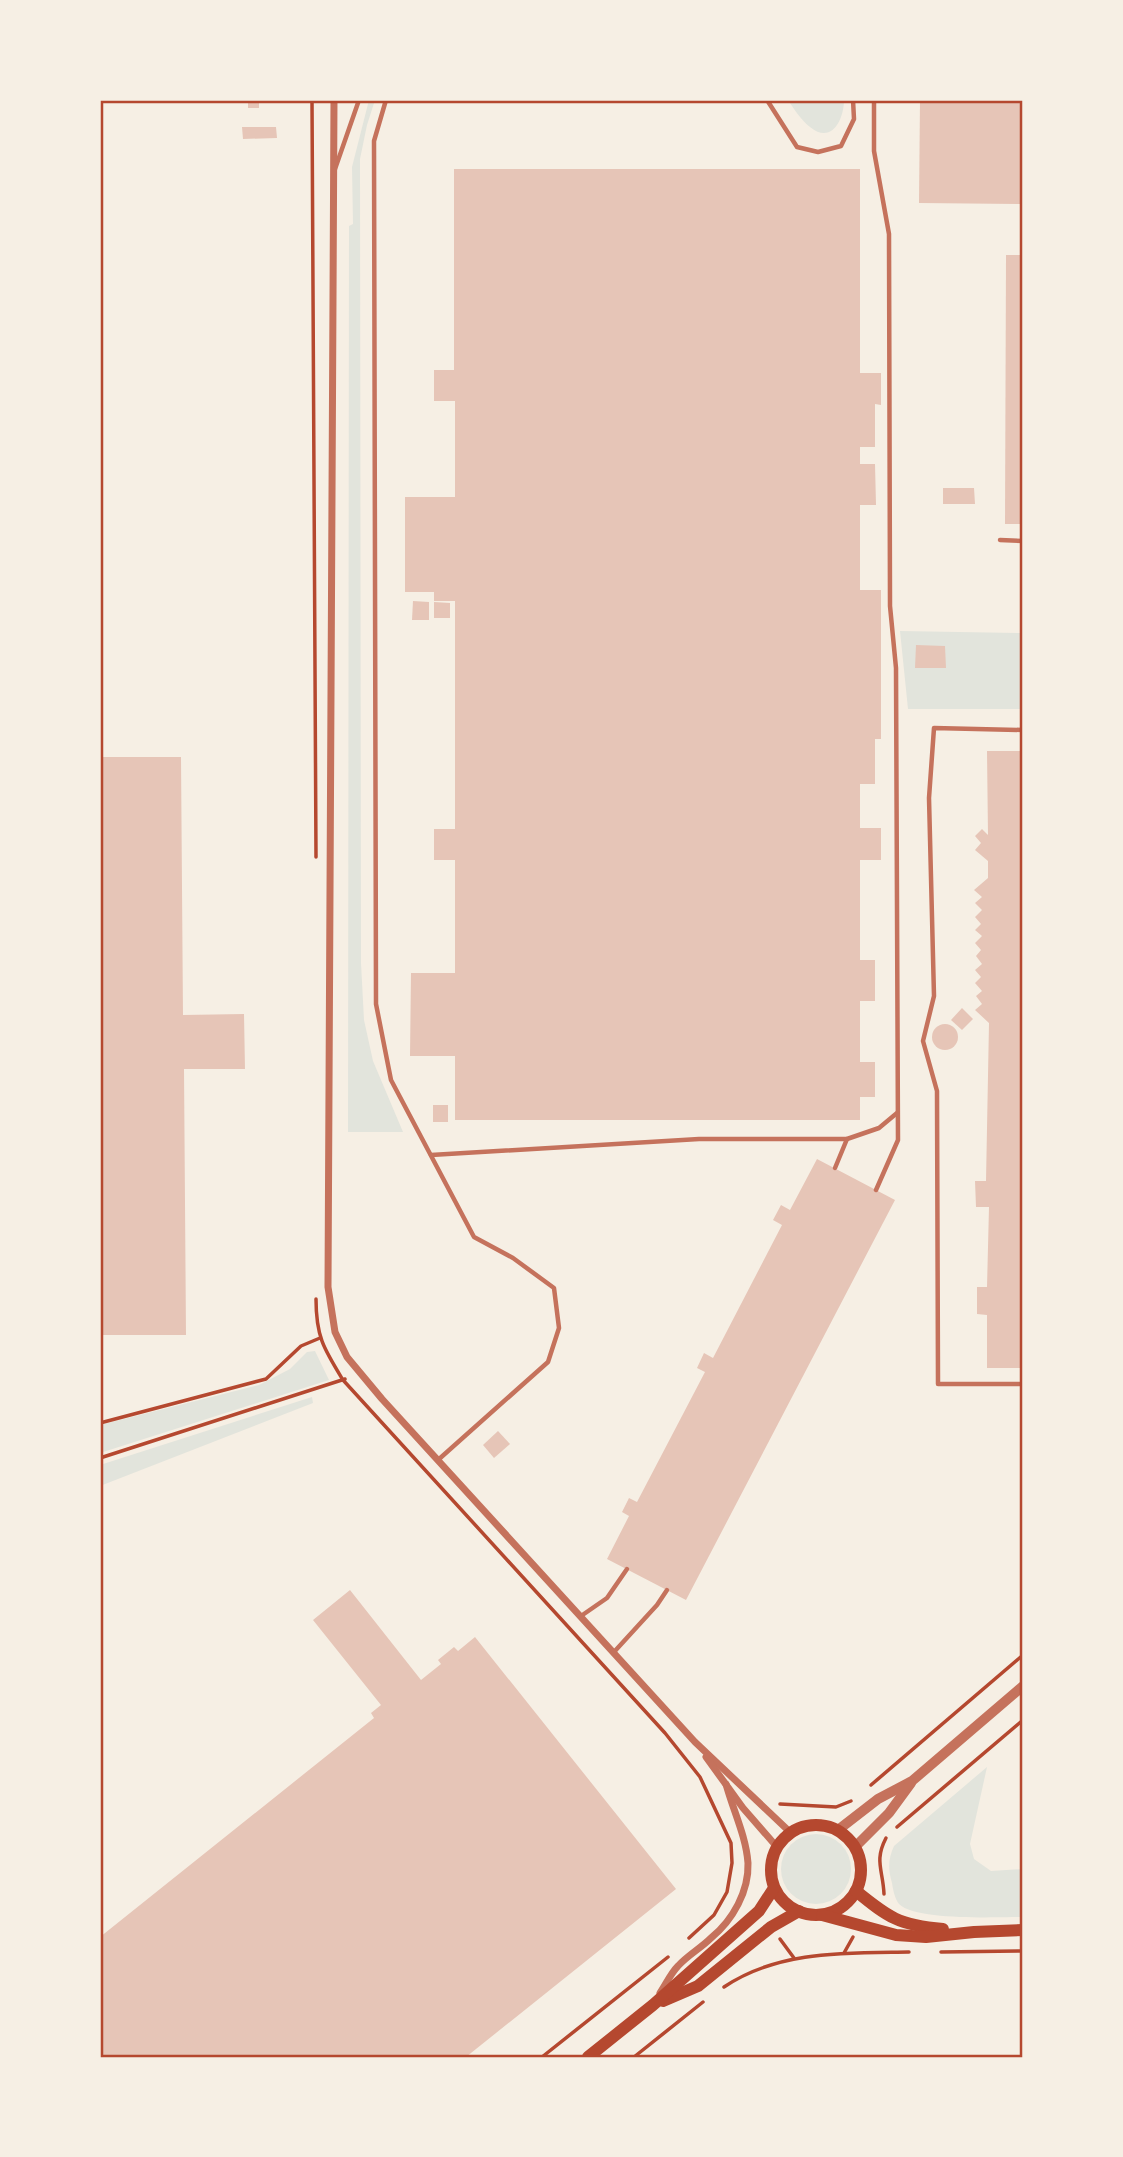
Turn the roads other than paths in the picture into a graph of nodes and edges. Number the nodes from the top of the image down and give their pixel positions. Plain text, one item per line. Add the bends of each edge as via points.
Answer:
1 (334, 100) edge
2 (359, 100) edge
3 (386, 100) edge
4 (767, 100) edge
5 (853, 100) edge
6 (874, 100) edge
7 (334, 173) junction
8 (1000, 540) dead end
9 (1023, 541) edge
10 (1023, 730) edge
11 (897, 1113) junction
12 (847, 1139) junction
13 (430, 1155) junction
14 (835, 1168) dead end
15 (876, 1191) dead end
16 (1023, 1384) edge
17 (437, 1460) junction
18 (627, 1569) dead end
19 (667, 1590) dead end
20 (581, 1616) junction
21 (614, 1652) junction
22 (1023, 1686) edge
23 (695, 1742) junction
24 (912, 1781) junction
25 (726, 1784) junction
26 (838, 1830) junction
27 (791, 1833) junction
28 (777, 1847) junction
29 (855, 1847) junction
30 (775, 1888) junction
31 (856, 1891) junction
32 (799, 1911) junction
33 (822, 1915) junction
34 (1023, 1930) edge
35 (974, 1932) junction
36 (653, 2005) junction
37 (587, 2057) edge

1 - 7 street
2 - 7 lane
3 - 13 lane via 374,141 376,1004 391,1080
4 - 5 lane via 797,147 818,152 841,146 854,119
6 - 11 lane via 874,151 889,234 890,606 897,668
7 - 17 street via 328,1287 335,1332 347,1357
8 - 9 lane
10 - 16 lane via 934,729 929,798 934,996 923,1041 937,1091 938,1384
11 - 12 lane via 879,1128
11 - 15 lane via 898,1140
12 - 13 lane via 699,1139
12 - 14 lane
13 - 17 lane via 474,1237 554,1288 559,1328 548,1362
17 - 20 street
18 - 20 lane via 607,1598
19 - 21 lane
20 - 21 street
21 - 23 street
22 - 24 street
23 - 25 street
23 - 27 street
24 - 26 street
24 - 29 street via 889,1813
25 - 28 street
25 - 36 street via 748,1860 748,1880 730,1918 677,1967
26 - 27 main road via 814,1825
26 - 29 main road
27 - 28 main road
28 - 30 main road via 771,1874
29 - 31 main road via 861,1869
30 - 32 main road
30 - 36 main road via 759,1912
31 - 33 main road via 836,1911
31 - 35 main road via 889,1917 919,1927
32 - 33 main road
32 - 36 main road via 771,1927 698,1986
33 - 35 main road via 896,1935
34 - 35 main road
36 - 37 main road

